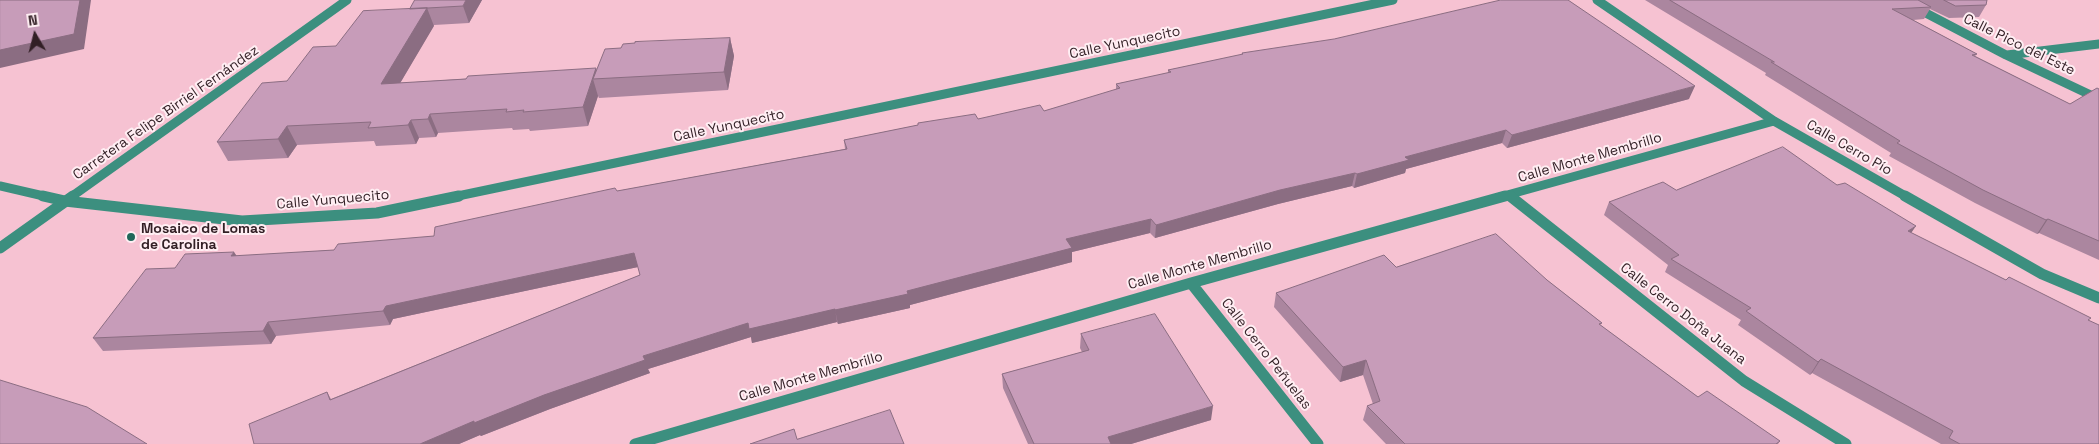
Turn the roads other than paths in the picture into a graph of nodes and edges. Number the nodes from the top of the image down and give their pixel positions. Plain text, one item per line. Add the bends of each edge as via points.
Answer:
1 (347, 0) edge
2 (1393, 0) edge
3 (1597, 0) edge
4 (1901, 0) edge
5 (2099, 44) edge
6 (2006, 55) junction
7 (2099, 99) edge
8 (1774, 121) junction
9 (0, 186) edge
10 (1510, 196) junction
11 (65, 201) junction
12 (0, 248) edge
13 (1191, 283) junction
14 (2099, 298) edge
15 (635, 444) edge
16 (1318, 444) edge
17 (1846, 444) edge

1 - 11 street, Carretera Felipe Birriel Fernández
2 - 11 street, Calle Yunquecito via 377,213 242,221
3 - 8 street, Calle Cerro Pío
4 - 6 street, Calle Pico del Este
5 - 6 street
6 - 7 street, Calle Pico del Este
8 - 10 street, Calle Monte Membrillo
8 - 14 street, Calle Cerro Pío via 2042,274
9 - 11 street, Calle Yunquecito
10 - 13 street, Calle Monte Membrillo
10 - 17 street, Calle Cerro Doña Juana via 1744,381
11 - 12 street, Carretera Felipe Birriel Fernández
13 - 15 street, Calle Monte Membrillo
13 - 16 street, Calle Cerro Peñuelas

